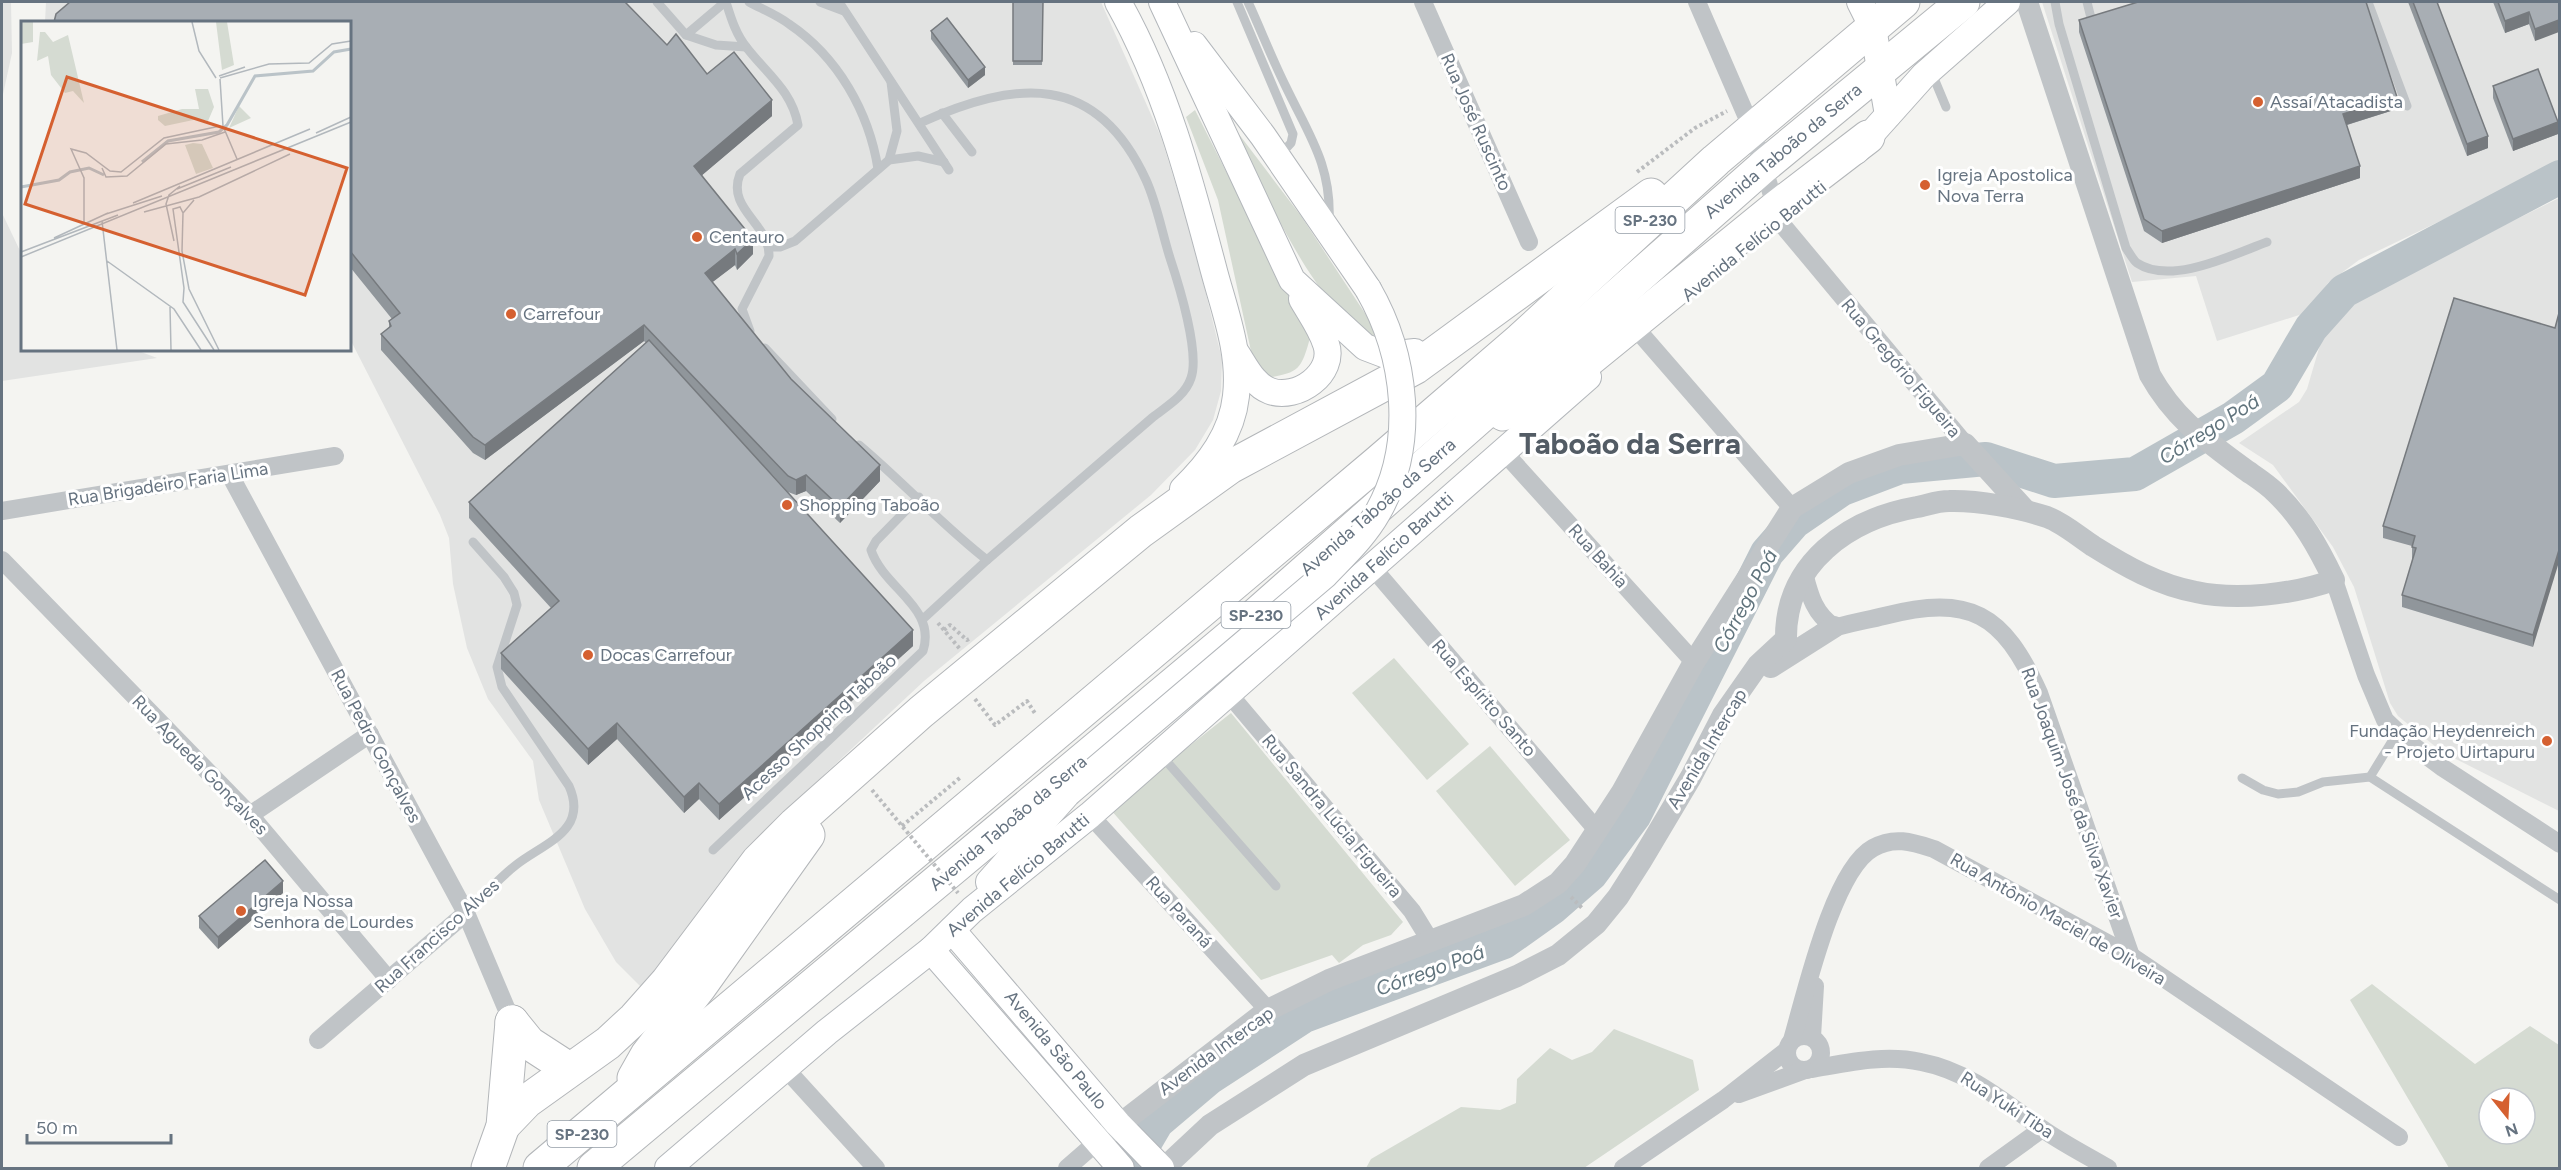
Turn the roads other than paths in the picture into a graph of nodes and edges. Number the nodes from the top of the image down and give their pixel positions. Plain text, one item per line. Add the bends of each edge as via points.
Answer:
1 (657, 2) edge
2 (726, 2) edge
3 (749, 2) edge
4 (820, 2) edge
5 (1119, 2) edge
6 (1162, 2) edge
7 (1237, 2) edge
8 (1248, 2) edge
9 (1423, 2) edge
10 (1697, 2) edge
11 (1903, 2) edge
12 (1963, 2) edge
13 (2007, 2) edge
14 (2027, 2) edge
15 (2055, 2) edge
16 (2087, 2) edge
17 (2368, 2) edge
18 (842, 6) edge
19 (1867, 15) edge
20 (2111, 18) edge
21 (686, 35) junction
22 (746, 47) junction
23 (1880, 69) junction
24 (1930, 69) junction
25 (891, 77) junction
26 (2407, 106) dead end
27 (1946, 107) dead end
28 (942, 113) junction
29 (1741, 119) junction
30 (920, 123) junction
31 (1878, 126) junction
32 (972, 152) dead end
33 (1277, 157) junction
34 (889, 160) junction
35 (1716, 160) junction
36 (1764, 166) junction
37 (878, 169) junction
38 (1777, 216) junction
39 (1329, 231) junction
40 (1529, 242) dead end
41 (2267, 242) dead end
42 (769, 247) junction
43 (1292, 280) junction
44 (1640, 333) junction
45 (1450, 340) junction
46 (1237, 354) junction
47 (836, 423) edge
48 (850, 438) edge
49 (1456, 438) junction
50 (1502, 450) junction
51 (1971, 450) junction
52 (335, 456) dead end
53 (230, 474) junction
54 (919, 497) junction
55 (2019, 503) junction
56 (1792, 508) junction
57 (2, 511) edge
58 (1141, 531) junction
59 (473, 542) dead end
60 (2, 560) edge
61 (987, 560) junction
62 (1372, 567) junction
63 (1804, 573) junction
64 (2334, 580) junction
65 (926, 616) junction
66 (1834, 627) junction
67 (1786, 639) junction
68 (1694, 663) junction
69 (1747, 682) junction
70 (1229, 694) junction
71 (2397, 733) junction
72 (370, 734) junction
73 (1160, 754) junction
74 (2370, 777) junction
75 (2242, 778) dead end
76 (860, 784) junction
77 (250, 815) junction
78 (1090, 815) junction
79 (1596, 829) junction
80 (2559, 844) edge
81 (713, 850) dead end
82 (1276, 886) dead end
83 (2559, 900) edge
84 (965, 902) junction
85 (466, 913) junction
86 (952, 930) junction
87 (1431, 942) junction
88 (931, 950) junction
89 (2132, 956) junction
90 (1816, 958) junction
91 (389, 980) junction
92 (1001, 986) junction
93 (979, 1005) junction
94 (1021, 1009) junction
95 (1268, 1010) junction
96 (512, 1022) junction
97 (998, 1028) junction
98 (318, 1040) dead end
99 (1816, 1041) junction
100 (1789, 1045) junction
101 (1863, 1060) junction
102 (785, 1068) junction
103 (569, 1069) junction
104 (1808, 1069) junction
105 (623, 1100) junction
106 (1724, 1100) junction
107 (503, 1126) junction
108 (1121, 1128) junction
109 (2042, 1129) junction
110 (2399, 1137) dead end
111 (1101, 1145) junction
112 (1159, 1165) edge
113 (488, 1168) edge
114 (540, 1168) edge
115 (594, 1168) edge
116 (668, 1168) edge
117 (876, 1168) edge
118 (1067, 1168) edge
119 (1121, 1168) edge
120 (1623, 1168) edge
121 (1988, 1168) edge
122 (2108, 1168) edge

1 - 21 lane
2 - 21 lane
2 - 22 lane
3 - 37 lane via 790,24 813,44 849,87 862,109
4 - 18 lane
5 - 46 main road via 1137,33 1170,123
6 - 33 main road
6 - 43 main road
7 - 33 lane via 1293,134 1291,143
8 - 39 lane via 1319,151 1330,197
9 - 40 street, Rua José Ruscinto
10 - 29 street
11 - 19 highway, Avenida Taboão da Serra / SP-230
12 - 23 highway, Avenida Taboão da Serra / SP-230
13 - 24 main road
14 - 64 street via 2150,375 2164,400 2185,424 2274,491 2298,517
15 - 41 lane via 2119,226 2126,248 2136,262 2171,271 2200,267
16 - 20 lane via 2095,21
17 - 26 lane
18 - 25 lane
19 - 23 main road
19 - 29 highway, Avenida Taboão da Serra / SP-230
21 - 22 lane via 716,45
22 - 42 lane via 783,89 795,108 798,125 740,174 736,184 739,204
23 - 31 main road
23 - 36 highway, Avenida Taboão da Serra / SP-230
24 - 27 lane
24 - 31 main road
25 - 30 lane
25 - 34 lane via 897,131
28 - 30 lane
28 - 32 lane
28 - 61 lane via 1006,94 1047,93 1080,102 1109,124 1126,143 1146,181 1177,280 1194,359 1191,379 1179,398
29 - 35 highway, Avenida Taboão da Serra / SP-230
29 - 36 street
30 - 34 lane via 946,166 918,156
31 - 38 highway
33 - 39 main road
34 - 37 lane
35 - 45 highway via 1675,179
35 - 105 highway, Avenida Taboão da Serra / SP-230 via 1521,339 1377,463
36 - 38 street
36 - 49 highway, Avenida Taboão da Serra / SP-230
37 - 42 lane via 795,241
38 - 44 main road, Avenida Felício Barutti
38 - 49 highway via 1569,376
38 - 51 street, Rua Gregório Figueira
39 - 84 main road, bridge via 1368,289 1390,333 1400,377 1401,437 1395,469 1379,511 1359,541 1325,575 1068,793
42 - 47 lane via 769,256 742,309 747,328
43 - 45 main road via 1365,347 1386,356 1430,349
43 - 46 main road via 1326,344 1322,371 1309,386 1293,392 1272,392 1255,381
44 - 50 main road, Avenida Felício Barutti
44 - 56 street
45 - 58 highway via 1416,367 1230,467
46 - 58 main road via 1236,397 1225,438 1201,472
48 - 54 lane
49 - 115 highway, Avenida Taboão da Serra / SP-230 via 1243,626
50 - 62 main road, Avenida Felício Barutti
50 - 68 street, Rua Bahia
51 - 55 street, Rua Gregório Figueira
51 - 56 street, Avenida Intercap via 1899,455 1850,473
52 - 53 street, Rua Brigadeiro Faria Lima
53 - 57 street, Rua Brigadeiro Faria Lima
53 - 72 street, Rua Pedro Gonçalves
54 - 61 lane
54 - 65 lane via 872,550 894,585
55 - 63 street via 1948,501 1900,510 1836,538
55 - 64 street via 2117,561 2163,584 2198,593 2256,595
56 - 68 street, Avenida Intercap
58 - 76 highway via 921,712
59 - 85 lane, Rua Francisco Alves via 504,577 517,605 497,668 502,687 575,800 573,816 560,836 516,865
60 - 77 street, Rua Agueda Gonçalves
61 - 65 lane
62 - 70 main road, Avenida Felício Barutti
62 - 79 street, Rua Espírito Santo
63 - 66 street via 1811,600 1822,619
63 - 67 street via 1786,623
64 - 71 street via 2379,708
65 - 81 lane, Acesso Shopping Taboão via 928,636 923,651
66 - 67 street, Rua Joaquim José da Silva Xavier via 1801,639
66 - 69 street
66 - 89 street, Rua Joaquim José da Silva Xavier via 1910,609 1944,606 1969,610 1993,623 2011,642 2039,693
67 - 69 street, Avenida Intercap via 1758,665
68 - 79 street, Avenida Intercap via 1622,792
69 - 112 street, Avenida Intercap via 1723,715 1641,861 1596,924 1558,955 1517,976 1304,1065 1210,1125
70 - 73 main road, Avenida Felício Barutti
70 - 87 street, Rua Sandra Lúcia Figueira via 1412,911
71 - 74 lane
71 - 80 street
72 - 77 street
72 - 85 street, Rua Pedro Gonçalves
73 - 78 main road, Avenida Felício Barutti
73 - 82 lane
74 - 75 lane via 2278,794
74 - 83 lane
76 - 103 highway via 795,824 758,861 635,1018 608,1043
76 - 105 highway via 646,1055
77 - 91 street, Rua Agueda Gonçalves
78 - 84 main road, Avenida Felício Barutti
78 - 95 street, Rua Paraná
79 - 87 street, Avenida Intercap via 1558,883 1524,905
84 - 86 main road, Avenida Felício Barutti
85 - 91 street, Rua Francisco Alves
85 - 96 street, Rua Pedro Gonçalves
86 - 88 main road, Avenida Felício Barutti
86 - 92 main road, Avenida São Paulo
87 - 95 street, Avenida Intercap via 1329,980
88 - 93 main road, Avenida São Paulo
88 - 102 main road, Avenida Felício Barutti
89 - 90 street, Rua Antônio Maciel de Oliveira via 1934,849 1906,840 1871,849 1845,878
89 - 110 street, Rua Antônio Maciel de Oliveira
90 - 99 street, Rua Antônio Maciel de Oliveira
90 - 100 street, Rua Antônio Maciel de Oliveira
91 - 98 street, Rua Francisco Alves
92 - 93 main road via 995,1002
92 - 94 main road, Avenida São Paulo
93 - 97 main road, Avenida São Paulo
94 - 97 main road via 1002,1011
94 - 108 main road, Avenida São Paulo
95 - 108 street, Avenida Intercap
96 - 103 highway via 530,1042
96 - 107 highway
97 - 111 main road, Avenida São Paulo
99 - 100 street via 1801,1035
99 - 101 street, Rua Yuki Tiba
99 - 104 street via 1819,1061
100 - 104 street via 1793,1067
100 - 106 street
101 - 104 street, Rua Yuki Tiba
101 - 109 street, Rua Yuki Tiba via 1919,1061 1952,1070 1993,1092
102 - 116 main road, Avenida Felício Barutti
102 - 117 street
103 - 107 highway via 527,1101
104 - 106 street
105 - 114 highway, Avenida Taboão da Serra / SP-230
106 - 120 street
107 - 113 highway
108 - 111 street, Avenida Intercap
108 - 112 main road, Avenida São Paulo
109 - 121 street
109 - 122 street, Rua Yuki Tiba
111 - 118 street
111 - 119 main road, Avenida São Paulo

